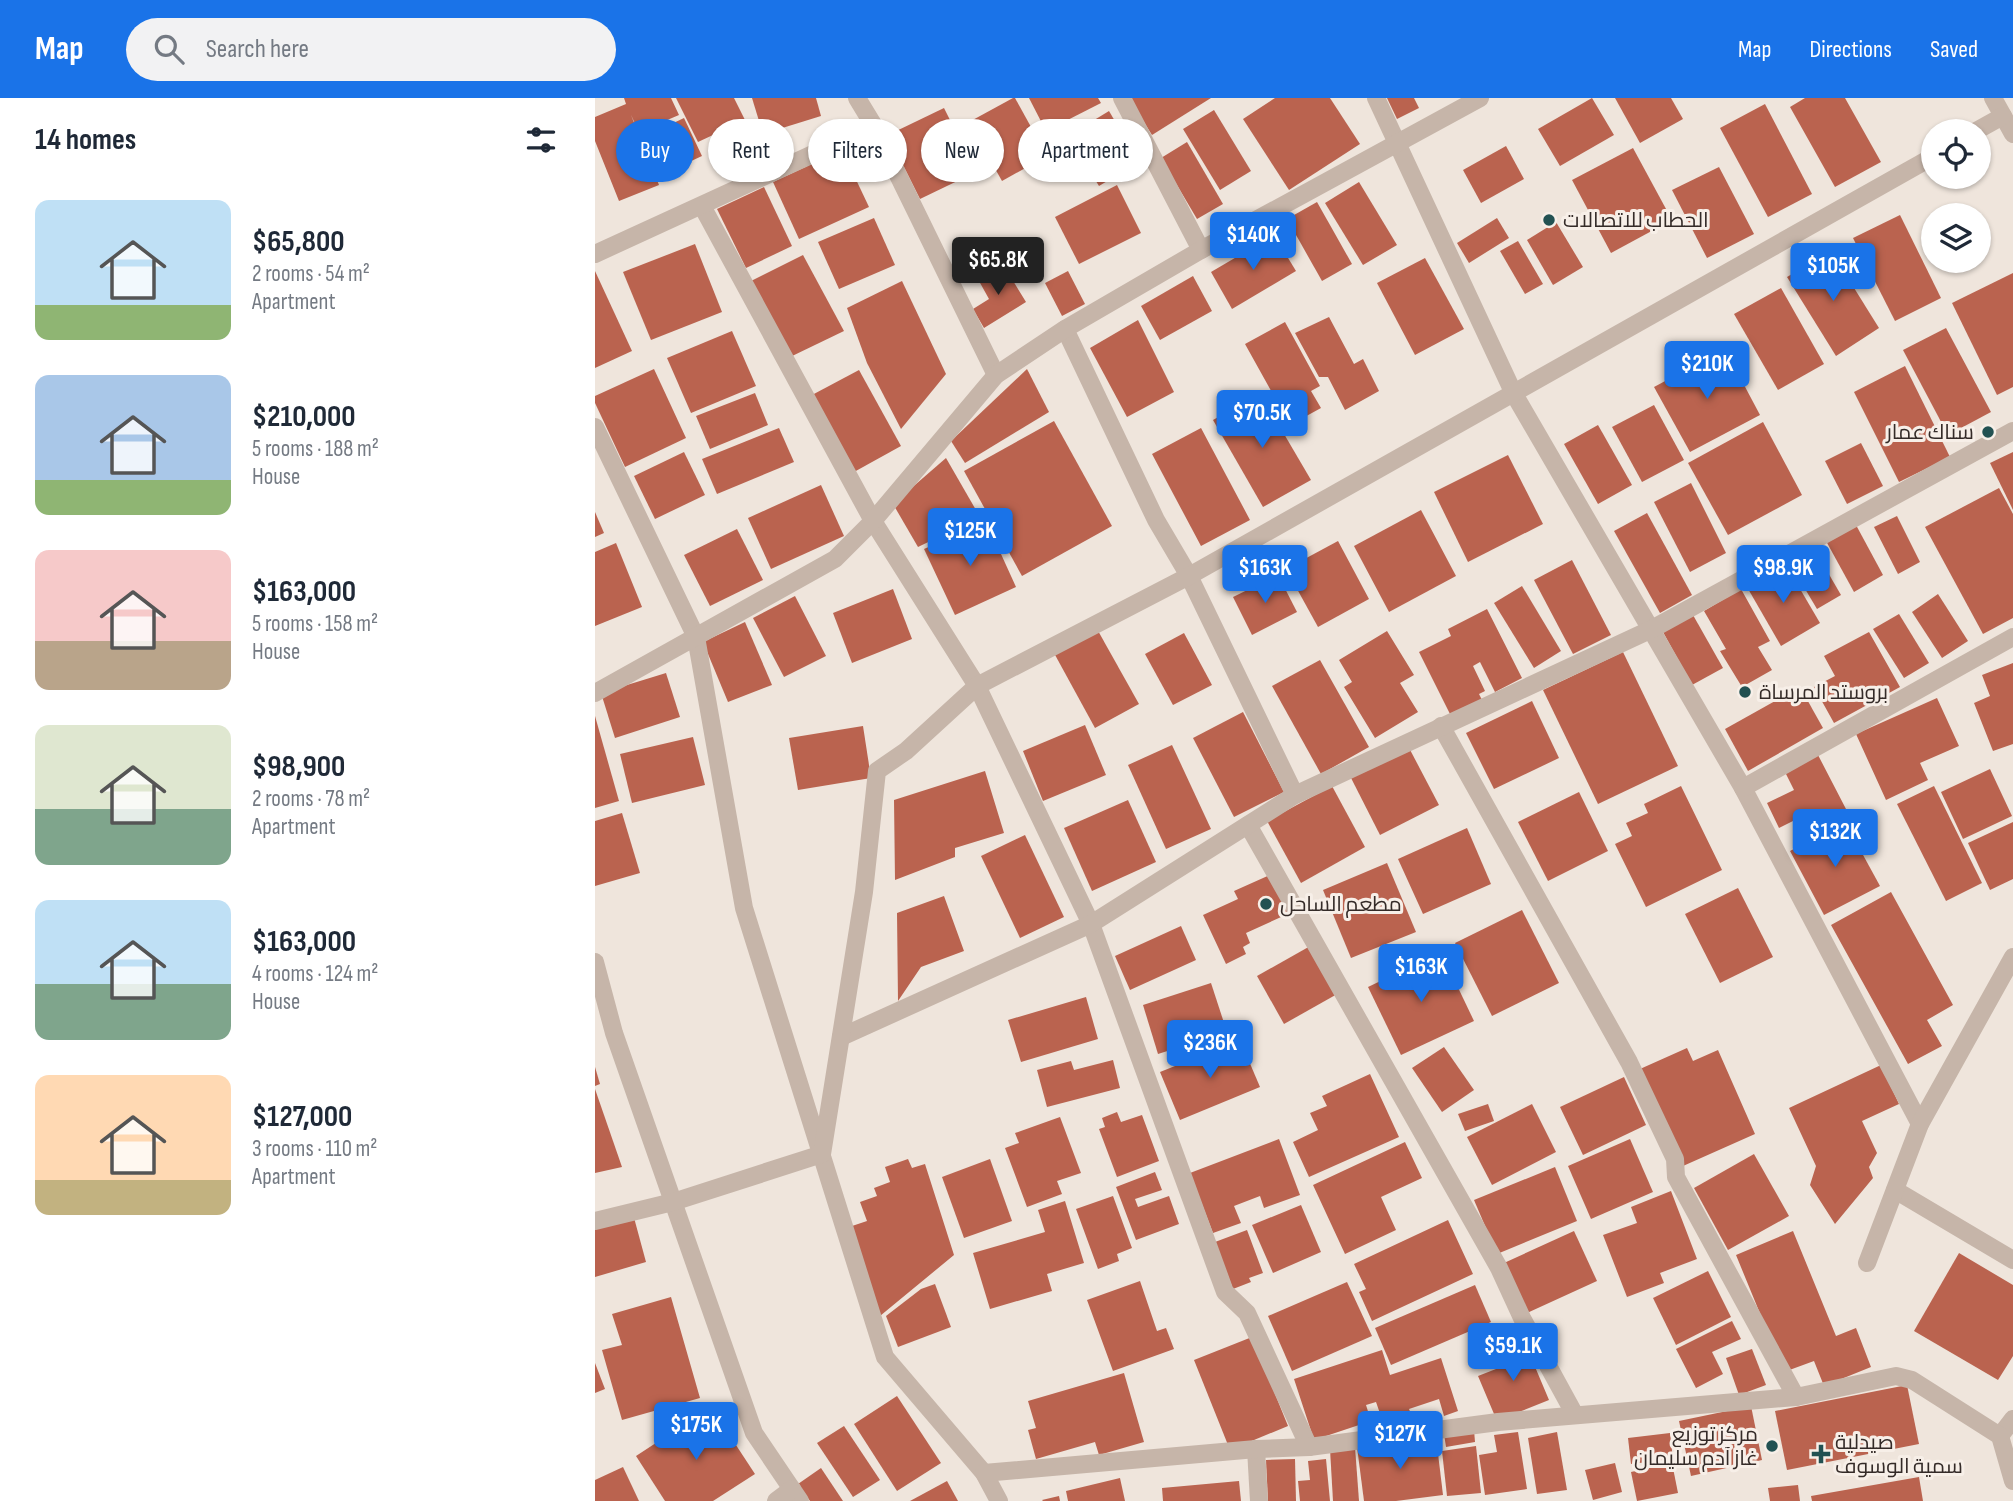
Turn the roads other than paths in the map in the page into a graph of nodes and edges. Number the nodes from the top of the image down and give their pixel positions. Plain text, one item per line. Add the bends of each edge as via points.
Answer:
1 (857, 98) edge
2 (1122, 98) edge
3 (1376, 98) edge
4 (1480, 98) edge
5 (1993, 98) edge
6 (2003, 116) junction
7 (870, 119) edge
8 (1991, 123) edge
9 (2013, 134) edge
10 (1398, 144) junction
11 (808, 157) edge
12 (1921, 163) edge
13 (901, 182) edge
14 (702, 206) junction
15 (1201, 250) junction
16 (595, 254) edge
17 (1065, 329) junction
18 (996, 375) junction
19 (1514, 394) junction
20 (595, 427) edge
21 (2013, 431) edge
22 (873, 521) junction
23 (1189, 576) junction
24 (1652, 629) junction
25 (2013, 637) edge
26 (697, 638) junction
27 (977, 686) junction
28 (595, 693) edge
29 (1441, 726) junction
30 (1743, 788) junction
31 (1295, 795) junction
32 (1248, 825) junction
33 (1091, 924) junction
34 (2013, 957) edge
35 (595, 962) edge
36 (841, 1037) junction
37 (1920, 1124) junction
38 (822, 1154) junction
39 (1895, 1190) junction
40 (673, 1202) junction
41 (595, 1222) edge
42 (2013, 1260) edge
43 (1867, 1263) dead end
44 (1796, 1397) junction
45 (1575, 1415) junction
46 (2013, 1419) edge
47 (2000, 1436) junction
48 (1308, 1447) junction
49 (1256, 1449) junction
50 (984, 1473) junction
51 (2013, 1481) edge
52 (796, 1495) edge
53 (776, 1501) edge
54 (999, 1501) edge
55 (1259, 1501) edge

1 - 7 street
2 - 15 street
3 - 10 street
4 - 10 street
5 - 6 street
6 - 8 street
6 - 9 street
10 - 15 street
10 - 19 street
11 - 14 street
12 - 19 street
13 - 18 street
14 - 16 street
14 - 22 street
15 - 17 street
17 - 18 street
17 - 23 street via 1156,520
18 - 22 street
19 - 23 street
19 - 24 street
20 - 26 street
21 - 24 street
22 - 26 street via 835,559
22 - 27 street
23 - 27 street
23 - 31 street
24 - 29 street
24 - 30 street
25 - 30 street
26 - 28 street
26 - 38 street via 744,908
27 - 33 street
27 - 36 street via 906,751 877,771
29 - 31 street
29 - 44 street via 1629,1062 1675,1159 1676,1177
30 - 37 street
31 - 32 street
32 - 33 street
32 - 45 street via 1499,1268
33 - 36 street
33 - 48 street via 1224,1292 1247,1313
34 - 37 street
35 - 40 street via 614,1033
36 - 38 street
37 - 39 street
38 - 40 street
38 - 50 street via 885,1357
39 - 42 street
39 - 43 street
40 - 41 street
40 - 52 street via 754,1433
44 - 45 street
44 - 47 street via 1896,1376 1912,1380
45 - 48 street
46 - 47 street
47 - 51 street
48 - 49 street
49 - 50 street
49 - 55 street
50 - 54 street
52 - 53 street

